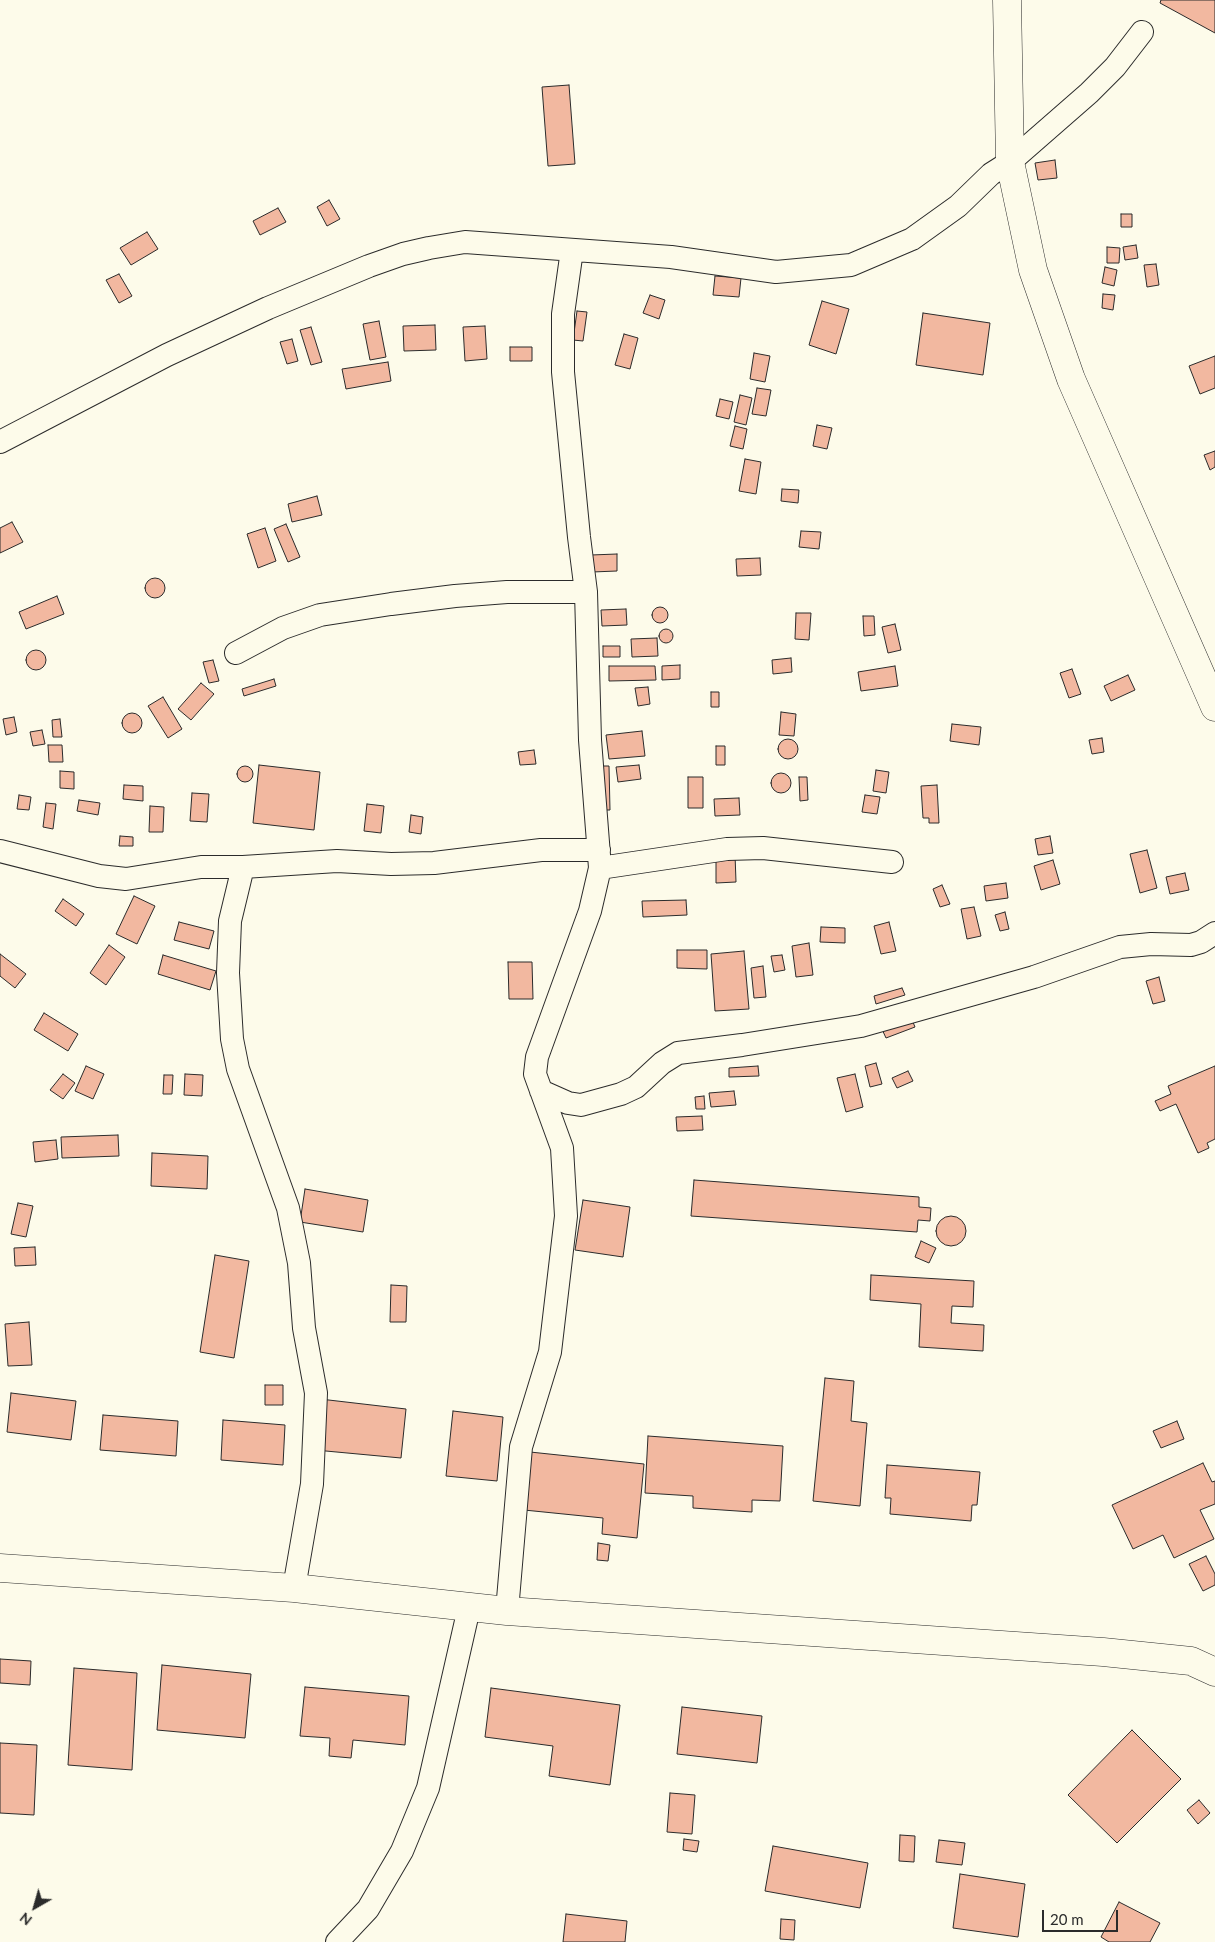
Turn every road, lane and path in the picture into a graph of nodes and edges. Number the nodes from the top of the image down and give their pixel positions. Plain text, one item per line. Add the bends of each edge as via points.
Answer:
1 (1007, 0) edge
2 (1142, 32) dead end
3 (1010, 162) junction
4 (572, 250) junction
5 (0, 442) edge
6 (586, 592) junction
7 (236, 653) dead end
8 (1215, 707) edge
9 (0, 850) edge
10 (600, 859) junction
11 (892, 862) dead end
12 (243, 867) junction
13 (1215, 933) edge
14 (541, 1091) junction
15 (581, 1105) junction
16 (562, 1148) junction
17 (0, 1568) edge
18 (294, 1588) junction
19 (469, 1608) junction
20 (507, 1612) junction
21 (1215, 1649) edge
22 (1191, 1661) junction
23 (1215, 1672) edge
24 (337, 1942) edge

1 - 3 main road
2 - 3 street via 1115,67 1089,93
3 - 4 street via 912,239 851,265 776,272 671,257
3 - 8 main road via 1033,270 1071,379
4 - 5 street via 465,242 386,260 268,308 167,355
4 - 6 street via 563,314 563,372
6 - 7 street via 456,596 320,615 283,628
6 - 10 street via 590,740
9 - 12 street via 99,876 126,879 201,866
10 - 11 street via 763,848
10 - 12 street via 541,850 434,863 337,861
10 - 14 street via 590,911 537,1057 536,1074
12 - 18 street via 230,921 232,1039 238,1069 288,1208 299,1263 304,1328 316,1393 312,1484
13 - 15 street via 1190,945 1120,947 1034,977 861,1026 678,1053 636,1087
14 - 15 street
14 - 16 street
15 - 16 street via 572,1116
16 - 20 street via 566,1216 561,1264 550,1352 521,1447
17 - 18 main road
18 - 19 main road
19 - 20 main road
19 - 24 street via 428,1788 402,1851 368,1909
20 - 22 main road via 1102,1652
21 - 22 main road
22 - 23 main road

